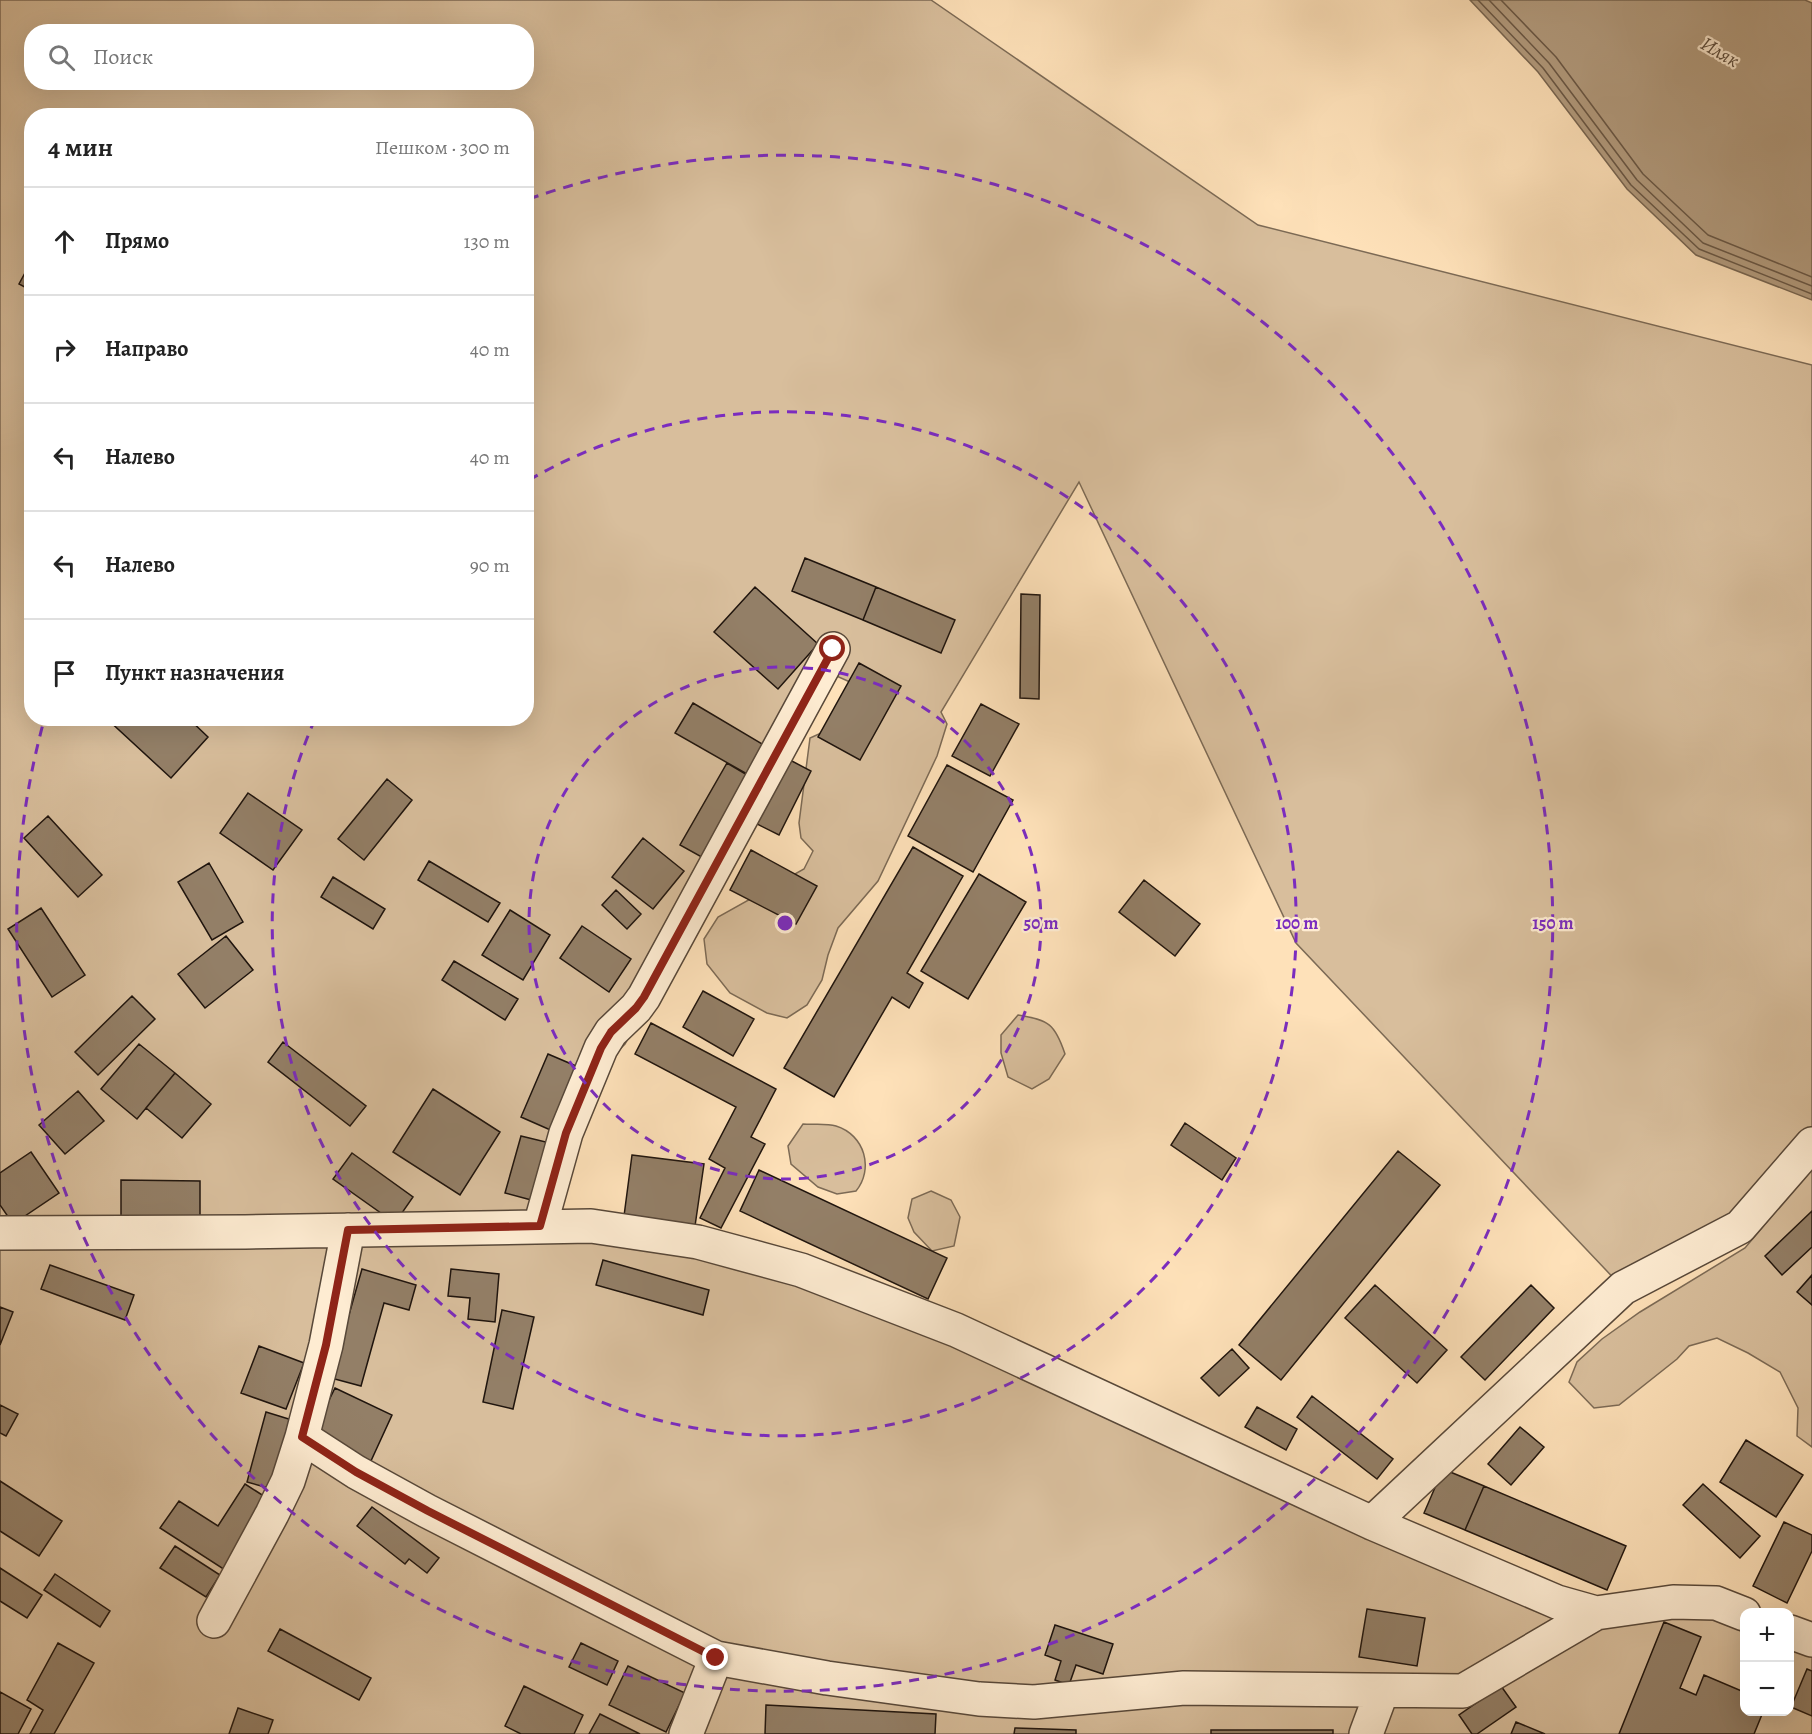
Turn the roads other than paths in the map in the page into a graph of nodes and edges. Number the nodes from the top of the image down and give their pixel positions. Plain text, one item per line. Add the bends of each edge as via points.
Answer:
1 (833, 649) dead end
2 (1812, 1144) edge
3 (540, 1226) junction
4 (348, 1230) junction
5 (0, 1233) edge
6 (302, 1437) junction
7 (1372, 1523) junction
8 (1596, 1613) junction
9 (1740, 1613) edge
10 (214, 1621) dead end
11 (1794, 1633) edge
12 (1812, 1640) edge
13 (716, 1658) junction
14 (1382, 1691) junction
15 (686, 1734) edge
16 (1366, 1734) edge

1 - 3 street via 644,997 601,1048 566,1133
2 - 7 street via 1740,1227 1623,1288
3 - 4 street
3 - 7 street via 591,1226 698,1242 801,1270 956,1330
4 - 5 street
4 - 6 street via 326,1345
6 - 10 street via 288,1481
6 - 13 street via 407,1500
7 - 8 street via 1557,1602
8 - 9 street via 1673,1602 1716,1604
8 - 14 street via 1463,1691
11 - 12 street
13 - 14 street via 826,1678 979,1699 1034,1702 1184,1688
13 - 15 street
14 - 16 street

